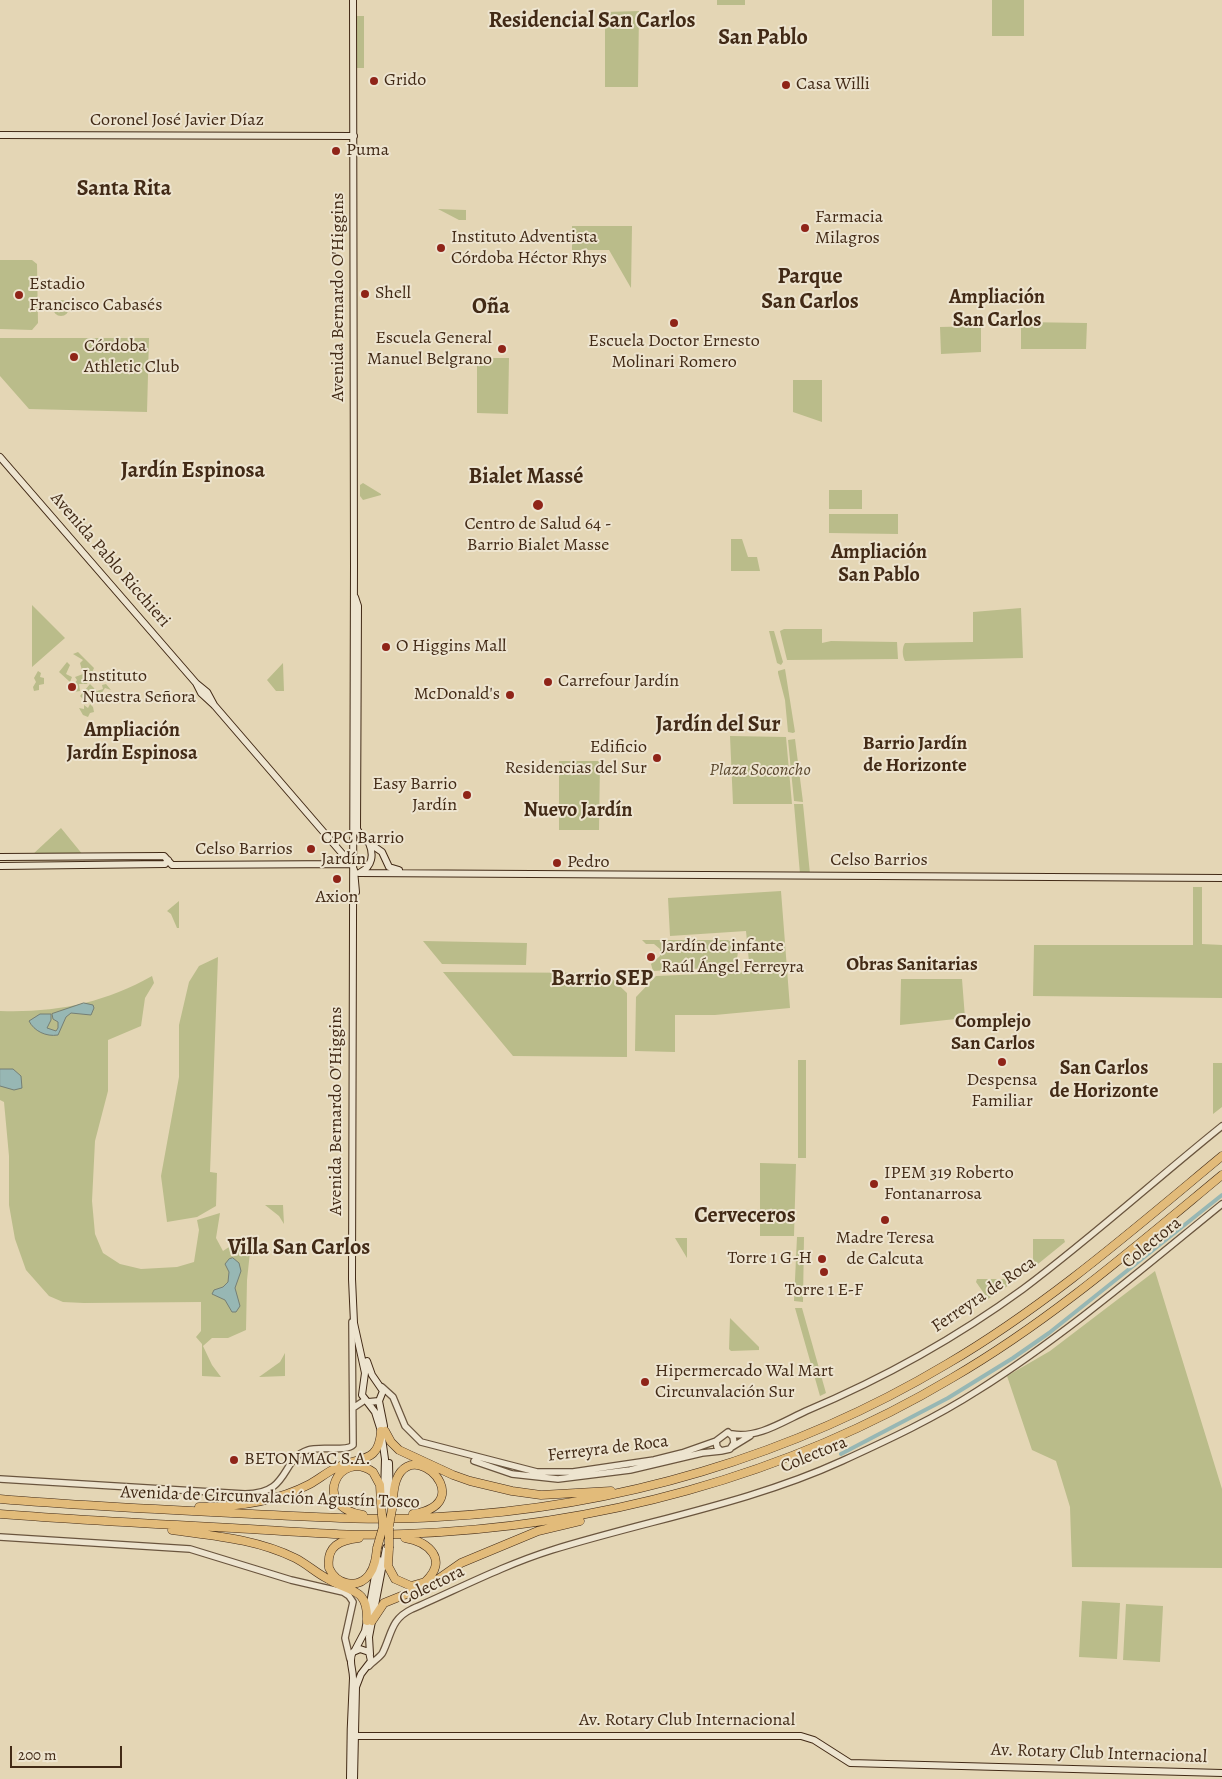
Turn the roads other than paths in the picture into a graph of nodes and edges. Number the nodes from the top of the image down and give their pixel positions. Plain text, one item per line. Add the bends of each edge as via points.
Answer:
1 (353, 0) edge
2 (0, 135) edge
3 (354, 136) junction
4 (0, 457) edge
5 (354, 594) junction
6 (354, 794) junction
7 (358, 805) junction
8 (367, 842) junction
9 (352, 853) junction
10 (0, 858) edge
11 (168, 860) junction
12 (387, 863) junction
13 (352, 864) junction
14 (0, 866) edge
15 (30, 866) junction
16 (377, 873) junction
17 (535, 874) junction
18 (358, 876) junction
19 (1222, 878) edge
20 (353, 1006) junction
21 (1222, 1126) edge
22 (354, 1128) junction
23 (1222, 1156) edge
24 (1222, 1175) edge
25 (1222, 1204) edge
26 (352, 1313) junction
27 (379, 1385) junction
28 (352, 1388) junction
29 (363, 1388) junction
30 (381, 1399) junction
31 (366, 1401) junction
32 (396, 1401) junction
33 (353, 1408) junction
34 (383, 1431) junction
35 (756, 1433) junction
36 (732, 1434) junction
37 (716, 1441) junction
38 (732, 1447) junction
39 (443, 1450) junction
40 (721, 1451) junction
41 (0, 1479) edge
42 (630, 1491) junction
43 (674, 1495) junction
44 (0, 1500) edge
45 (387, 1504) junction
46 (120, 1508) junction
47 (0, 1514) edge
48 (151, 1524) junction
49 (386, 1527) junction
50 (0, 1536) edge
51 (383, 1548) junction
52 (370, 1621) junction
53 (345, 1641) junction
54 (384, 1649) junction
55 (354, 1651) junction
56 (371, 1656) junction
57 (350, 1661) junction
58 (368, 1667) junction
59 (354, 1736) junction
60 (1222, 1773) edge
61 (352, 1779) edge

1 - 3 main road, Avenida Bernardo O'Higgins
2 - 3 main road, Coronel José Javier Díaz
3 - 5 main road, Avenida Bernardo O'Higgins
4 - 13 main road, Avenida Pablo Ricchieri
5 - 6 main road, Avenida Bernardo O'Higgins
5 - 7 main road, Avenida Bernardo O'Higgins via 358,606
6 - 7 main road
6 - 9 main road, Avenida Bernardo O'Higgins
7 - 8 main road, Avenida Bernardo O'Higgins via 357,829
8 - 9 main road via 356,843
8 - 12 main road via 382,852
8 - 18 main road via 371,860
9 - 13 main road, Avenida Bernardo O'Higgins
10 - 11 main road, Celso Barrios via 164,856
10 - 15 main road via 25,860
11 - 13 main road, Celso Barrios via 172,865
11 - 15 main road, Celso Barrios via 165,864
12 - 16 main road via 384,870
12 - 17 main road, Celso Barrios via 395,870
13 - 18 main road, Avenida Pablo Ricchieri
13 - 20 main road, Avenida Bernardo O'Higgins
14 - 15 main road, Celso Barrios
16 - 17 main road, Celso Barrios
16 - 18 main road, Celso Barrios
17 - 19 main road, Celso Barrios
18 - 20 main road, Avenida Bernardo O'Higgins
20 - 22 main road, Avenida Bernardo O'Higgins
21 - 35 street, Ferreyra de Roca via 1065,1256 960,1332 851,1391
22 - 26 main road, Avenida Bernardo O'Higgins
22 - 27 main road, Avenida Bernardo O'Higgins via 356,1315 368,1366
23 - 42 highway, Avenida de Circunvalación Agustín Tosco via 1044,1300 931,1374 797,1439 714,1468
24 - 43 highway, Avenida de Circunvalación Agustín Tosco via 1065,1303 1000,1349 945,1382 870,1422 802,1452
25 - 54 street, Colectora via 1043,1347 934,1416 842,1461 792,1481 539,1554 408,1611 393,1626
26 - 28 street
26 - 29 main road, Avenida Bernardo O'Higgins via 364,1367
27 - 29 main road via 371,1382
27 - 30 main road
27 - 32 street, Ferreyra de Roca
28 - 29 street
28 - 33 street
29 - 31 main road
30 - 31 main road via 374,1403
30 - 32 street
30 - 34 main road
31 - 33 street
31 - 34 main road
32 - 39 street, Ferreyra de Roca via 412,1434 426,1445
33 - 41 street via 354,1439 351,1447 304,1452 277,1485 253,1494
34 - 42 highway via 399,1450 453,1475 500,1488 550,1496
34 - 45 main road via 389,1454
34 - 46 highway via 372,1456 340,1466 303,1487 265,1500 234,1506
35 - 36 street, Ferreyra de Roca
35 - 38 street, Ferreyra de Roca
36 - 37 street, Ferreyra de Roca via 728,1432
36 - 38 street
37 - 39 street, Ferreyra de Roca via 654,1460 558,1473 516,1469
37 - 40 street via 716,1447
38 - 40 street, Ferreyra de Roca
39 - 40 street, Ferreyra de Roca via 512,1474 551,1479 630,1470
42 - 49 highway, Avenida de Circunvalación Agustín Tosco via 524,1510 446,1517
43 - 49 highway, Avenida de Circunvalación Agustín Tosco via 613,1510 535,1523 459,1531
43 - 52 highway via 641,1507 530,1534 461,1563 431,1584 387,1602
44 - 46 highway, Avenida de Circunvalación Agustín Tosco
45 - 49 highway, bridge
45 - 49 highway, bridge
45 - 49 highway via 378,1480 367,1468 350,1467 336,1478 334,1495 341,1507
45 - 49 highway via 394,1483 404,1470 421,1466 438,1476 441,1494 432,1508
46 - 49 highway, Avenida de Circunvalación Agustín Tosco
47 - 48 highway, Avenida de Circunvalación Agustín Tosco
48 - 49 highway, Avenida de Circunvalación Agustín Tosco
48 - 52 highway via 246,1540 296,1558 326,1579 359,1592
49 - 51 highway, bridge
49 - 51 highway, bridge
49 - 51 highway via 428,1546 435,1560 431,1576 416,1585 399,1582 389,1570
49 - 51 highway via 339,1542 329,1556 330,1571 343,1582 360,1582 371,1571
50 - 53 street via 190,1549 291,1580 343,1592 352,1599 353,1605
51 - 52 main road
52 - 55 main road
52 - 56 main road via 368,1639
53 - 55 street
53 - 57 street
54 - 56 street
54 - 58 street, Colectora
55 - 56 main road via 362,1649
55 - 57 main road
56 - 58 main road
57 - 58 main road via 358,1669
57 - 61 main road via 353,1675 350,1709
58 - 59 main road via 356,1687
59 - 60 main road, Av. Rotary Club Internacional via 801,1736 814,1740 850,1763
59 - 61 main road

